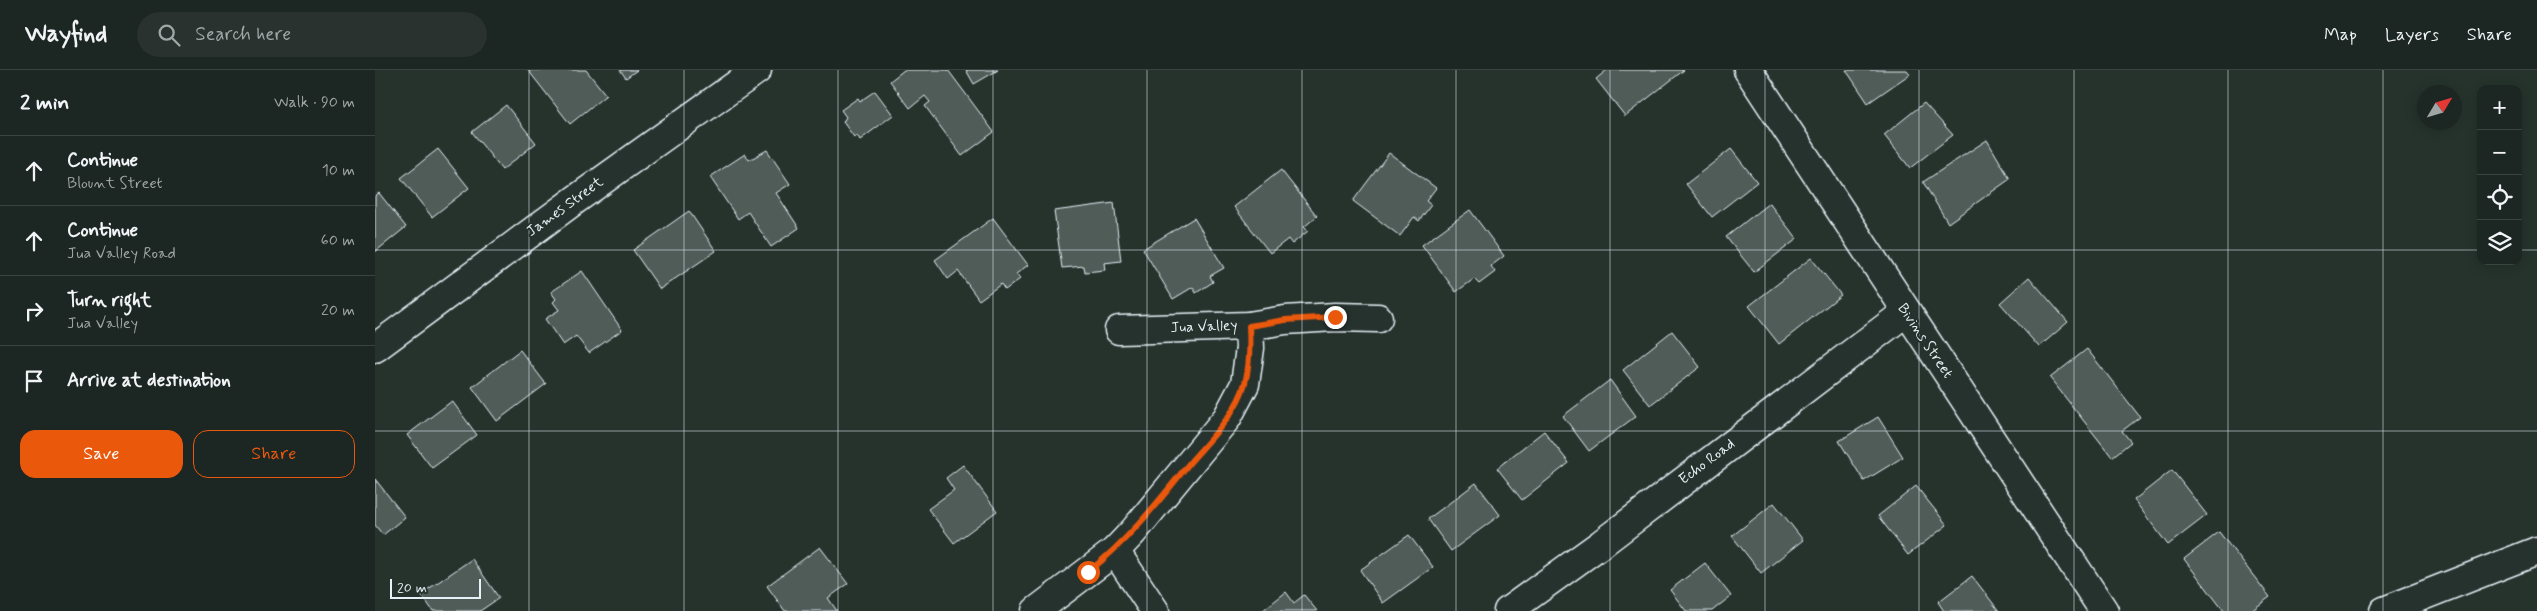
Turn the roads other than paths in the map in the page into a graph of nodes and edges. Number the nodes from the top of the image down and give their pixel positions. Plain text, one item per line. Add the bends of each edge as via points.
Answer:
1 (757, 70) edge
2 (1748, 70) edge
3 (1905, 312) junction
4 (1378, 318) dead end
5 (1249, 326) junction
6 (1119, 330) dead end
7 (375, 348) edge
8 (2537, 550) edge
9 (1115, 551) junction
10 (1036, 611) edge
11 (1155, 611) edge
12 (1508, 611) edge
13 (2104, 611) edge
14 (2384, 611) edge

1 - 7 street, James Street
2 - 3 street, Bivins Street
3 - 12 street, Echo Road
3 - 13 street, Bivins Street
4 - 5 street, Jua Valley via 1285,320
5 - 6 street, Jua Valley
5 - 9 street via 1250,348 1245,384 1227,418
8 - 14 street
9 - 10 street
9 - 11 street

